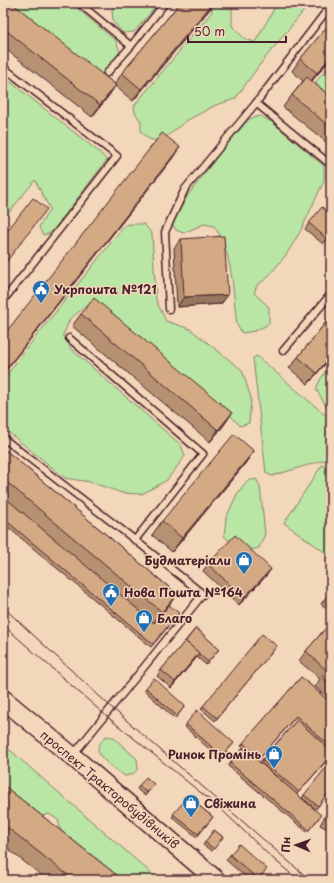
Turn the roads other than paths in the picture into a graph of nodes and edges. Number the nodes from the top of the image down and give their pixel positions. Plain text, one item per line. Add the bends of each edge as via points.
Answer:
1 (79, 3) edge
2 (165, 3) edge
3 (331, 5) edge
4 (131, 46) junction
5 (3, 67) edge
6 (107, 73) dead end
7 (256, 103) junction
8 (331, 165) edge
9 (331, 294) edge
10 (3, 301) edge
11 (169, 309) dead end
12 (69, 338) dead end
13 (283, 351) dead end
14 (3, 438) edge
15 (135, 540) junction
16 (3, 699) edge
17 (72, 756) junction
18 (216, 880) edge

1 - 4 lane
2 - 4 lane
3 - 7 lane
4 - 6 lane
5 - 10 lane via 117,156
7 - 8 lane
7 - 11 lane via 185,189 165,232
9 - 13 lane
12 - 15 lane via 203,454
14 - 15 lane
15 - 17 lane via 203,594
16 - 17 main road, проспект Тракторобудівників
17 - 18 main road, проспект Тракторобудівників

